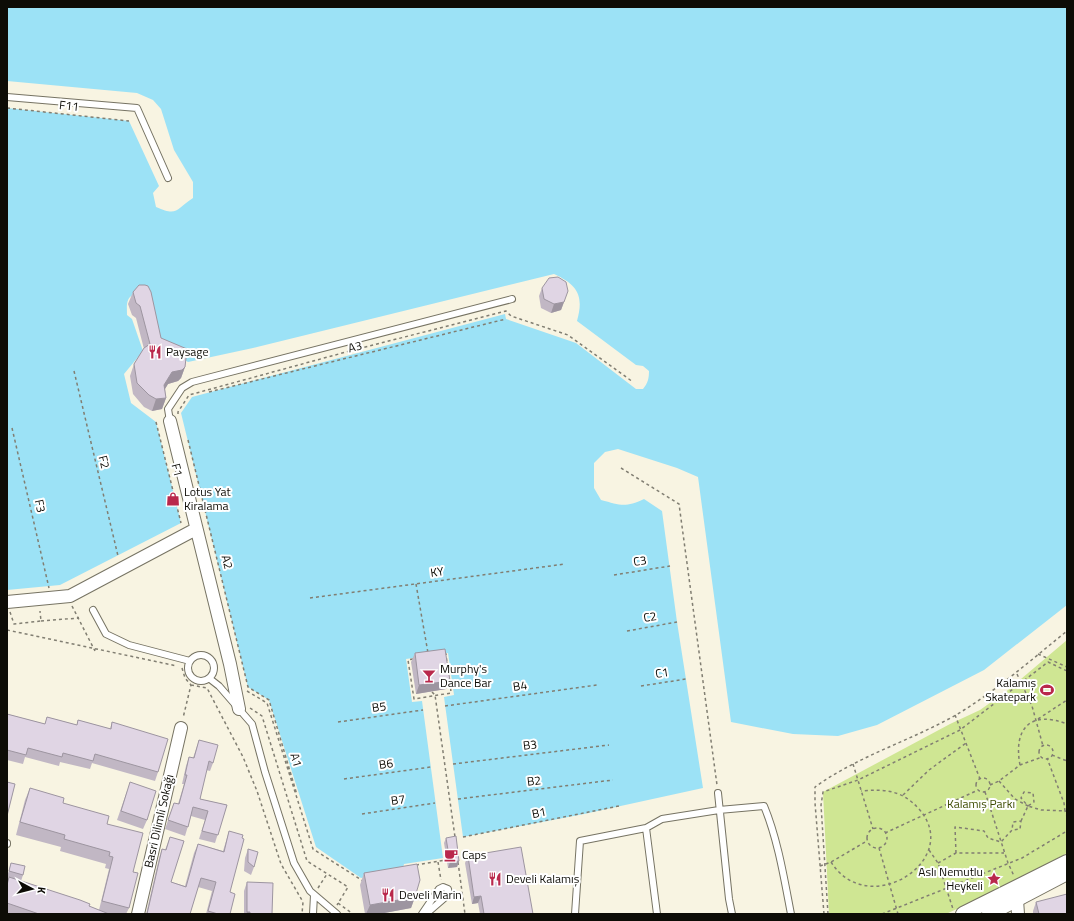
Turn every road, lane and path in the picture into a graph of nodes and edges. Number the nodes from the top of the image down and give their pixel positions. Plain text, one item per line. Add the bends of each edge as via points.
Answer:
1 (7, 97) edge
2 (7, 108) edge
3 (129, 121) dead end
4 (168, 178) dead end
5 (512, 299) dead end
6 (506, 319) dead end
7 (74, 371) dead end
8 (633, 382) dead end
9 (209, 392) dead end
10 (174, 420) junction
11 (156, 422) dead end
12 (12, 428) dead end
13 (188, 440) dead end
14 (165, 443) dead end
15 (621, 468) dead end
16 (181, 523) dead end
17 (177, 528) dead end
18 (196, 529) junction
19 (118, 556) dead end
20 (122, 556) dead end
21 (116, 560) dead end
22 (565, 564) dead end
23 (670, 566) dead end
24 (614, 575) dead end
25 (416, 584) junction
26 (55, 588) dead end
27 (310, 598) dead end
28 (7, 602) edge
29 (72, 606) dead end
30 (40, 609) dead end
31 (7, 610) edge
32 (93, 610) dead end
33 (79, 618) junction
34 (41, 621) junction
35 (677, 622) dead end
36 (7, 630) edge
37 (627, 631) dead end
38 (1067, 631) edge
39 (95, 650) junction
40 (1038, 654) junction
41 (440, 655) edge
42 (429, 657) edge
43 (415, 659) edge
44 (190, 661) junction
45 (1067, 668) edge
46 (1067, 671) edge
47 (1017, 674) junction
48 (210, 679) junction
49 (686, 679) dead end
50 (1021, 681) junction
51 (192, 685) junction
52 (598, 685) dead end
53 (641, 686) dead end
54 (248, 687) joint
55 (432, 692) edge
56 (435, 695) junction
57 (240, 698) junction
58 (1067, 700) edge
59 (445, 706) dead end
60 (423, 710) dead end
61 (955, 715) junction
62 (1036, 720) junction
63 (338, 722) dead end
64 (1067, 724) edge
65 (181, 728) joint
66 (960, 730) junction
67 (966, 743) junction
68 (609, 745) dead end
69 (1043, 746) junction
70 (1052, 755) junction
71 (1042, 757) junction
72 (1047, 758) junction
73 (1067, 761) edge
74 (453, 764) dead end
75 (853, 764) junction
76 (1020, 765) junction
77 (431, 767) dead end
78 (344, 779) dead end
79 (980, 779) junction
80 (613, 780) dead end
81 (858, 780) junction
82 (999, 781) junction
83 (990, 785) junction
84 (978, 790) junction
85 (862, 791) junction
86 (985, 792) junction
87 (718, 793) joint
88 (903, 795) junction
89 (458, 799) dead end
90 (436, 803) dead end
91 (619, 806) dead end
92 (1028, 806) junction
93 (719, 810) junction
94 (1066, 811) edge
95 (362, 814) dead end
96 (924, 815) junction
97 (1067, 816) edge
98 (1021, 821) junction
99 (646, 828) junction
100 (873, 829) junction
101 (1012, 830) junction
102 (1067, 831) edge
103 (885, 833) junction
104 (463, 836) dead end
105 (455, 841) edge
106 (867, 841) junction
107 (1001, 842) junction
108 (879, 848) junction
109 (313, 849) junction
110 (929, 850) junction
111 (956, 853) junction
112 (1004, 853) junction
113 (445, 860) dead end
114 (438, 861) junction
115 (458, 862) edge
116 (831, 862) junction
117 (1067, 862) edge
118 (938, 863) junction
119 (1008, 863) junction
120 (414, 865) edge
121 (824, 865) junction
122 (820, 866) junction
123 (916, 872) dead end
124 (1067, 873) edge
125 (327, 874) junction
126 (369, 880) edge
127 (849, 883) dead end
128 (443, 887) junction
129 (892, 888) junction
130 (946, 888) junction
131 (888, 890) dead end
132 (314, 895) junction
133 (1018, 900) edge
134 (338, 903) junction
135 (896, 908) junction
136 (335, 913) edge
137 (138, 914) edge
138 (302, 914) edge
139 (313, 914) edge
140 (353, 914) edge
141 (422, 914) edge
142 (426, 914) edge
143 (465, 914) edge
144 (575, 914) edge
145 (657, 914) edge
146 (732, 914) edge
147 (790, 914) edge
148 (824, 914) edge
149 (828, 914) edge
150 (882, 914) edge
151 (898, 914) edge
152 (955, 914) edge
153 (963, 914) edge
154 (989, 914) edge

1 - 4 lane via 137,108
2 - 3 path, F11
5 - 10 lane via 192,382 182,388 168,409
6 - 9 path, A3
7 - 19 path, F2
8 - 10 path via 568,335 511,316 506,311 189,395
10 - 18 street
11 - 16 path, F1
12 - 26 path, F3 via 49,589
13 - 54 path, A2
14 - 17 path via 184,524
15 - 87 path via 679,504
18 - 28 street via 70,596
18 - 57 street
20 - 21 path
22 - 25 path, KY
23 - 24 path, C3
25 - 27 path, KY
25 - 42 path
29 - 33 path
30 - 34 path
31 - 34 path via 14,624
32 - 44 lane via 106,634 129,645
33 - 34 path
33 - 39 path
35 - 37 path, C2
36 - 39 path
38 - 40 path
39 - 51 path via 182,668 185,678
40 - 45 path
40 - 47 path
41 - 56 path via 446,654 451,693
43 - 56 path via 408,660 414,699
44 - 48 lane via 190,677 202,682
44 - 48 lane via 201,655 209,658 214,665
46 - 50 path via 1048,662
47 - 50 path
47 - 61 path
48 - 57 lane
49 - 53 path, C1
50 - 62 path
50 - 66 path
51 - 65 path
51 - 138 path via 207,688 243,757 281,864 303,902
52 - 59 path, B4
54 - 109 path, A1 via 269,700
55 - 56 path
56 - 105 path
57 - 109 path via 267,703
57 - 125 path via 262,716 307,861
57 - 132 lane via 252,724 294,864
58 - 62 path
60 - 63 path, B5
61 - 66 path
61 - 75 path
62 - 64 path via 1057,720
62 - 69 path
62 - 76 path via 1019,736
65 - 137 street, Basri Dilimli Sokağı
66 - 67 path
66 - 81 path
67 - 79 path
67 - 88 path via 929,770
68 - 74 path, B3
69 - 70 path via 1051,747
69 - 71 path via 1040,751
70 - 72 path
70 - 73 path
71 - 72 path
71 - 76 path
72 - 94 path
75 - 81 path
75 - 122 path via 815,787 814,803
76 - 82 path
77 - 78 path, B6
79 - 83 path via 986,779
79 - 84 path via 977,783
80 - 89 path, B2
81 - 85 path
81 - 121 path via 823,792 821,806
82 - 83 path
82 - 92 path via 1015,799
83 - 86 path via 989,790
84 - 86 path
84 - 96 path
85 - 88 path via 888,790
85 - 100 path
86 - 107 path
87 - 93 lane
88 - 96 path
90 - 95 path, B7
91 - 104 path, B1
92 - 92 path via 1034,802 1034,797 1033,793 1027,792 1021,798
92 - 94 path via 1041,810
92 - 98 path
93 - 99 lane via 662,819
93 - 146 lane
93 - 147 lane via 764,806 783,870
94 - 97 path
96 - 103 path
96 - 110 path via 929,828
98 - 101 path via 1020,829
98 - 101 path via 1013,822
99 - 144 lane via 580,841
99 - 145 lane
100 - 103 path via 881,829
100 - 106 path via 868,833
101 - 107 path
102 - 119 path via 1022,858
103 - 108 path via 886,842
106 - 108 path via 872,847
106 - 116 path
107 - 111 path via 988,838 984,831 955,827
107 - 112 path
108 - 129 path
109 - 126 path via 362,881
110 - 118 path
110 - 123 path via 925,862
111 - 112 path
111 - 118 path
112 - 119 path
113 - 114 path
114 - 120 path
114 - 128 path
115 - 143 path
116 - 121 path
116 - 127 path via 837,873
117 - 133 street
118 - 130 path
119 - 130 path
119 - 133 path
121 - 122 path
121 - 149 path
122 - 148 path
124 - 133 street
125 - 132 path
125 - 134 path via 348,887
128 - 141 lane
128 - 142 lane via 448,889 448,896
129 - 131 path
129 - 135 path
130 - 135 path
130 - 152 path
132 - 136 lane
132 - 139 lane
133 - 153 street
133 - 154 street
134 - 136 path
134 - 140 path
135 - 150 path
135 - 151 path

